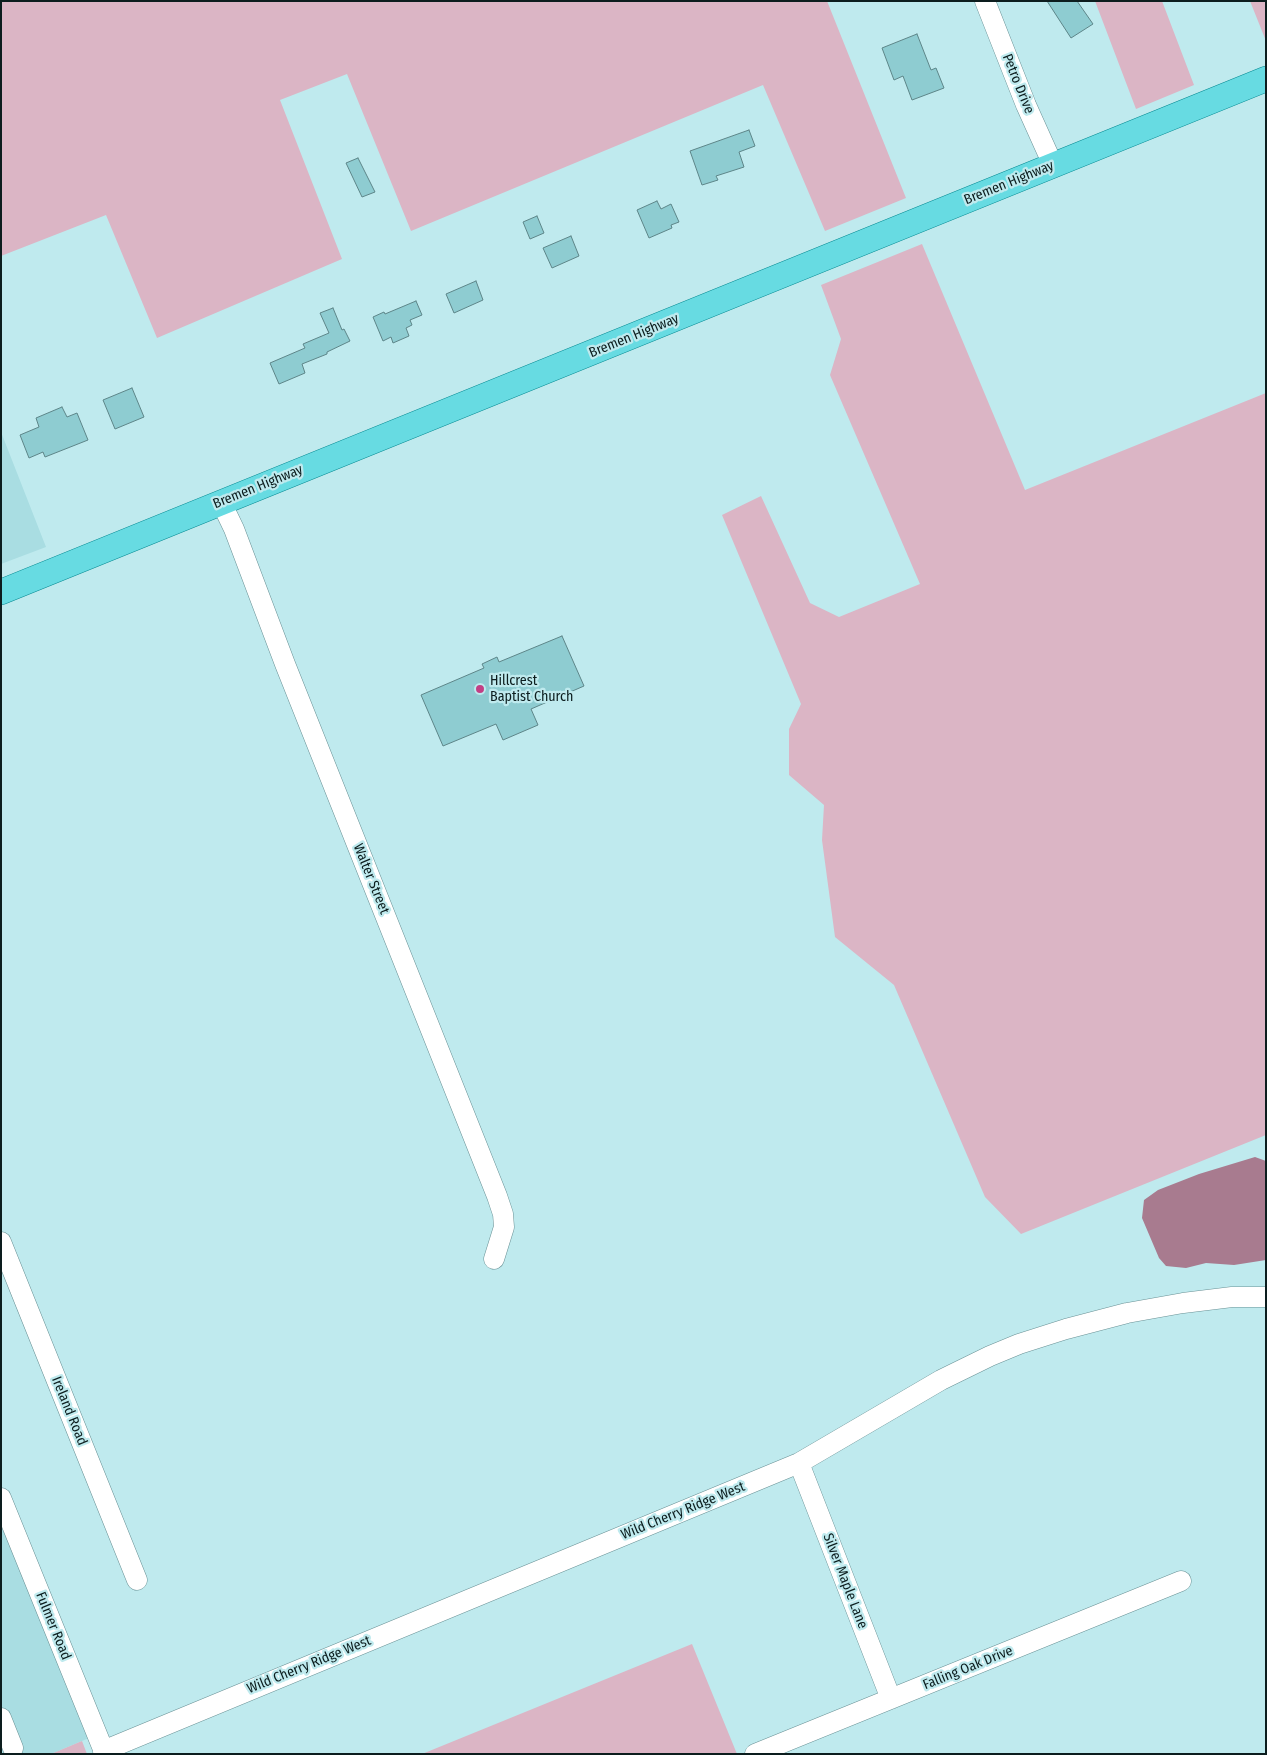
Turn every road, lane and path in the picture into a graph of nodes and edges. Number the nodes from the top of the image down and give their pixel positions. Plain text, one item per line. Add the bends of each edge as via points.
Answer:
1 (985, 1) edge
2 (1266, 79) edge
3 (1053, 165) junction
4 (221, 502) junction
5 (1, 592) edge
6 (1, 1242) edge
7 (494, 1259) dead end
8 (1266, 1298) edge
9 (799, 1462) junction
10 (1, 1498) edge
11 (137, 1580) dead end
12 (1181, 1581) dead end
13 (891, 1699) junction
14 (1, 1718) edge
15 (13, 1748) dead end
16 (104, 1752) edge
17 (755, 1754) edge

1 - 3 street, Petro Drive
2 - 3 main road, Bremen Highway
3 - 4 main road, Bremen Highway
4 - 5 main road, Bremen Highway
4 - 7 street, Walter Street via 497,1196 504,1227
6 - 11 street, Ireland Road
8 - 9 street, Wild Cherry Ridge West via 1232,1297 1127,1313 1019,1344 941,1380
9 - 13 street, Silver Maple Lane
9 - 16 street, Wild Cherry Ridge West
10 - 16 street, Fulmer Road
12 - 13 street, Falling Oak Drive
13 - 17 street, Falling Oak Drive
14 - 15 street

